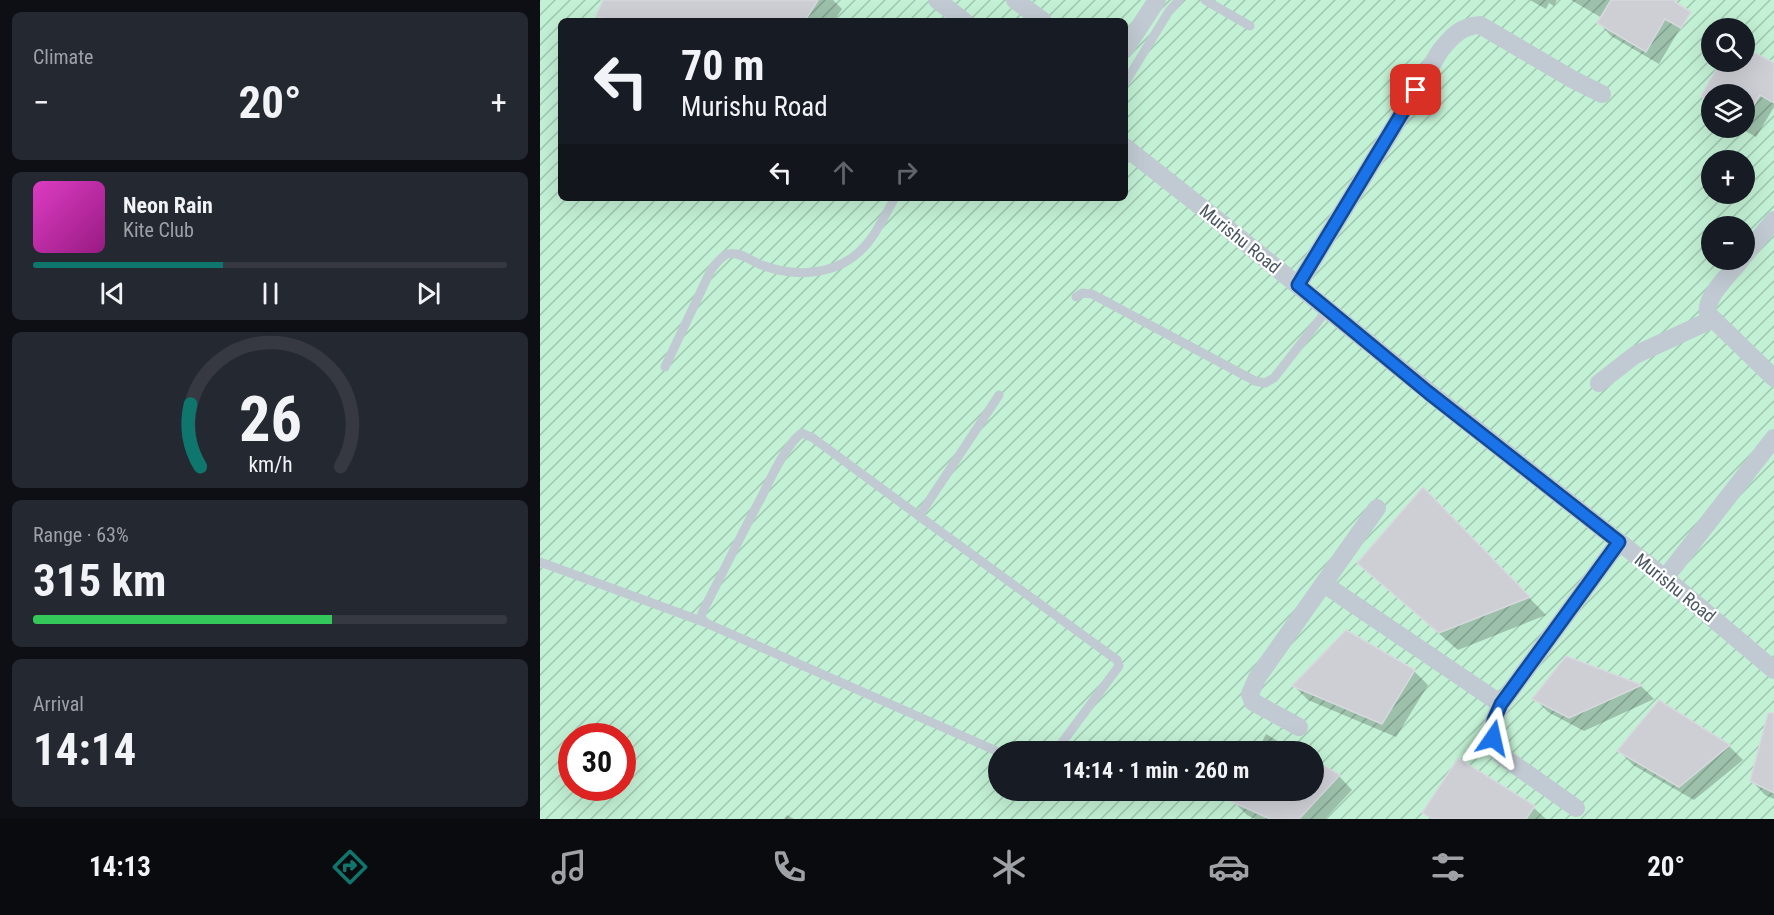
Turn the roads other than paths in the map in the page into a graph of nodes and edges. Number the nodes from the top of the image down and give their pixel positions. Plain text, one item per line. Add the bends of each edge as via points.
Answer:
1 (937, 0) edge
2 (1016, 0) edge
3 (1157, 0) edge
4 (1179, 0) edge
5 (1205, 0) edge
6 (960, 18) edge
7 (1039, 18) edge
8 (1250, 26) dead end
9 (1128, 44) edge
10 (1128, 78) edge
11 (1602, 94) dead end
12 (1128, 149) edge
13 (893, 201) edge
14 (1774, 220) edge
15 (1755, 243) edge
16 (1734, 270) edge
17 (1298, 285) junction
18 (1076, 297) dead end
19 (1328, 310) junction
20 (1711, 320) junction
21 (665, 367) dead end
22 (1774, 378) edge
23 (1599, 383) dead end
24 (999, 395) dead end
25 (1774, 438) edge
26 (1377, 508) dead end
27 (919, 516) junction
28 (1619, 542) junction
29 (540, 562) edge
30 (1665, 578) junction
31 (1324, 584) junction
32 (706, 623) junction
33 (1774, 670) edge
34 (1501, 704) junction
35 (1299, 727) dead end
36 (1063, 741) edge
37 (988, 747) edge
38 (1576, 808) dead end

1 - 6 street
2 - 7 street
3 - 9 street
4 - 10 lane
5 - 8 lane
11 - 17 street via 1480,25 1467,26 1452,35
12 - 17 street, Murishu Road
13 - 21 lane via 871,240 858,254 839,265 805,273 786,272 740,255 728,254 718,261
14 - 15 street
16 - 20 street via 1706,307
17 - 19 street, Murishu Road
18 - 19 lane via 1092,294 1265,383 1274,378
19 - 28 street, Murishu Road
20 - 22 street
20 - 23 street via 1635,354
24 - 27 lane
25 - 30 street
26 - 31 street
27 - 32 lane via 802,433 777,466 717,582 702,613
27 - 36 lane via 1117,660 1119,666
28 - 30 street, Murishu Road
28 - 34 street
29 - 32 lane
30 - 33 street, Murishu Road
31 - 34 street
31 - 35 street via 1289,630 1250,693 1254,702
32 - 37 lane
34 - 38 street via 1494,720 1493,738 1501,755

